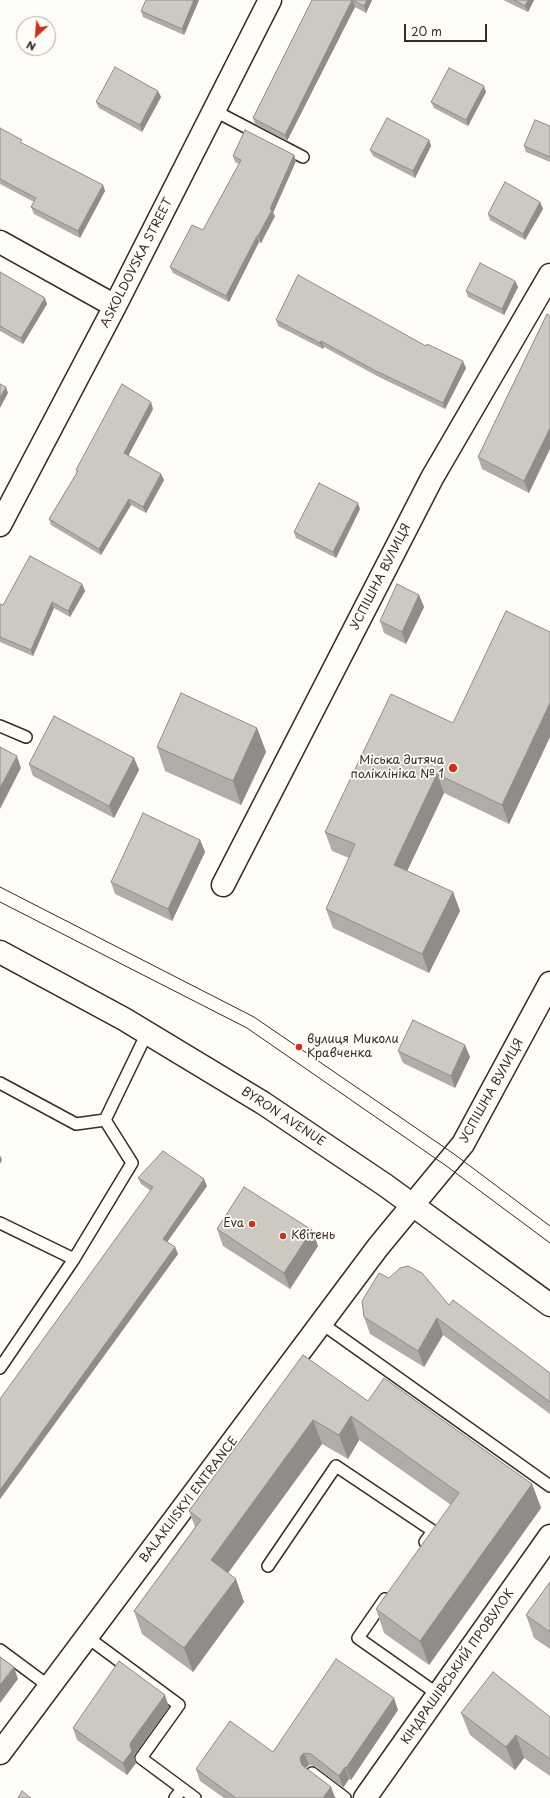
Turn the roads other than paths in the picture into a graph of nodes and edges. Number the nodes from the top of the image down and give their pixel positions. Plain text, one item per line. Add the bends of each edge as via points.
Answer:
1 (270, 0) edge
2 (215, 111) junction
3 (303, 157) dead end
4 (0, 242) edge
5 (550, 275) edge
6 (115, 306) junction
7 (0, 525) edge
8 (0, 726) edge
9 (26, 737) dead end
10 (223, 885) dead end
11 (0, 952) edge
12 (550, 983) edge
13 (147, 1033) junction
14 (0, 1083) edge
15 (105, 1120) junction
16 (413, 1204) junction
17 (0, 1223) edge
18 (378, 1247) joint
19 (74, 1260) junction
20 (550, 1305) edge
21 (321, 1323) junction
22 (0, 1368) edge
23 (550, 1486) edge
24 (550, 1536) edge
25 (419, 1550) edge
26 (268, 1566) dead end
27 (393, 1588) edge
28 (87, 1637) junction
29 (0, 1650) edge
30 (50, 1687) junction
31 (439, 1695) junction
32 (0, 1753) edge
33 (311, 1772) edge
34 (182, 1789) junction
35 (175, 1798) edge
36 (195, 1798) edge
37 (345, 1798) edge
38 (365, 1798) edge

1 - 2 street, ASKOLDOVSKA STREET
2 - 3 lane
2 - 6 street, ASKOLDOVSKA STREET
4 - 6 street
5 - 10 street, УСПІШНА ВУЛИЦЯ via 432,478
6 - 7 street, ASKOLDOVSKA STREET
8 - 9 lane
11 - 13 street, BYRON AVENUE
12 - 16 street, УСПІШНА ВУЛИЦЯ via 463,1144
13 - 15 lane
13 - 16 street, BYRON AVENUE via 264,1103
14 - 15 lane via 76,1124
15 - 19 lane via 132,1163
16 - 18 street, УСПІШНА ВУЛИЦЯ
16 - 20 street, BYRON AVENUE
17 - 19 lane
18 - 21 street, BALAKLIISKYI ENTRANCE
19 - 22 lane
21 - 23 lane
21 - 28 street, BALAKLIISKYI ENTRANCE
24 - 31 street, КІНДРАШІВСЬКИЙ ПРОВУЛОК
25 - 26 lane via 433,1531 336,1466
27 - 31 lane via 358,1638
28 - 30 street, BALAKLIISKYI ENTRANCE
28 - 34 lane via 179,1705 141,1758
29 - 30 lane
30 - 32 street, BALAKLIISKYI ENTRANCE
31 - 38 street, КІНДРАШІВСЬКИЙ ПРОВУЛОК
33 - 37 lane
34 - 35 lane
34 - 36 lane

